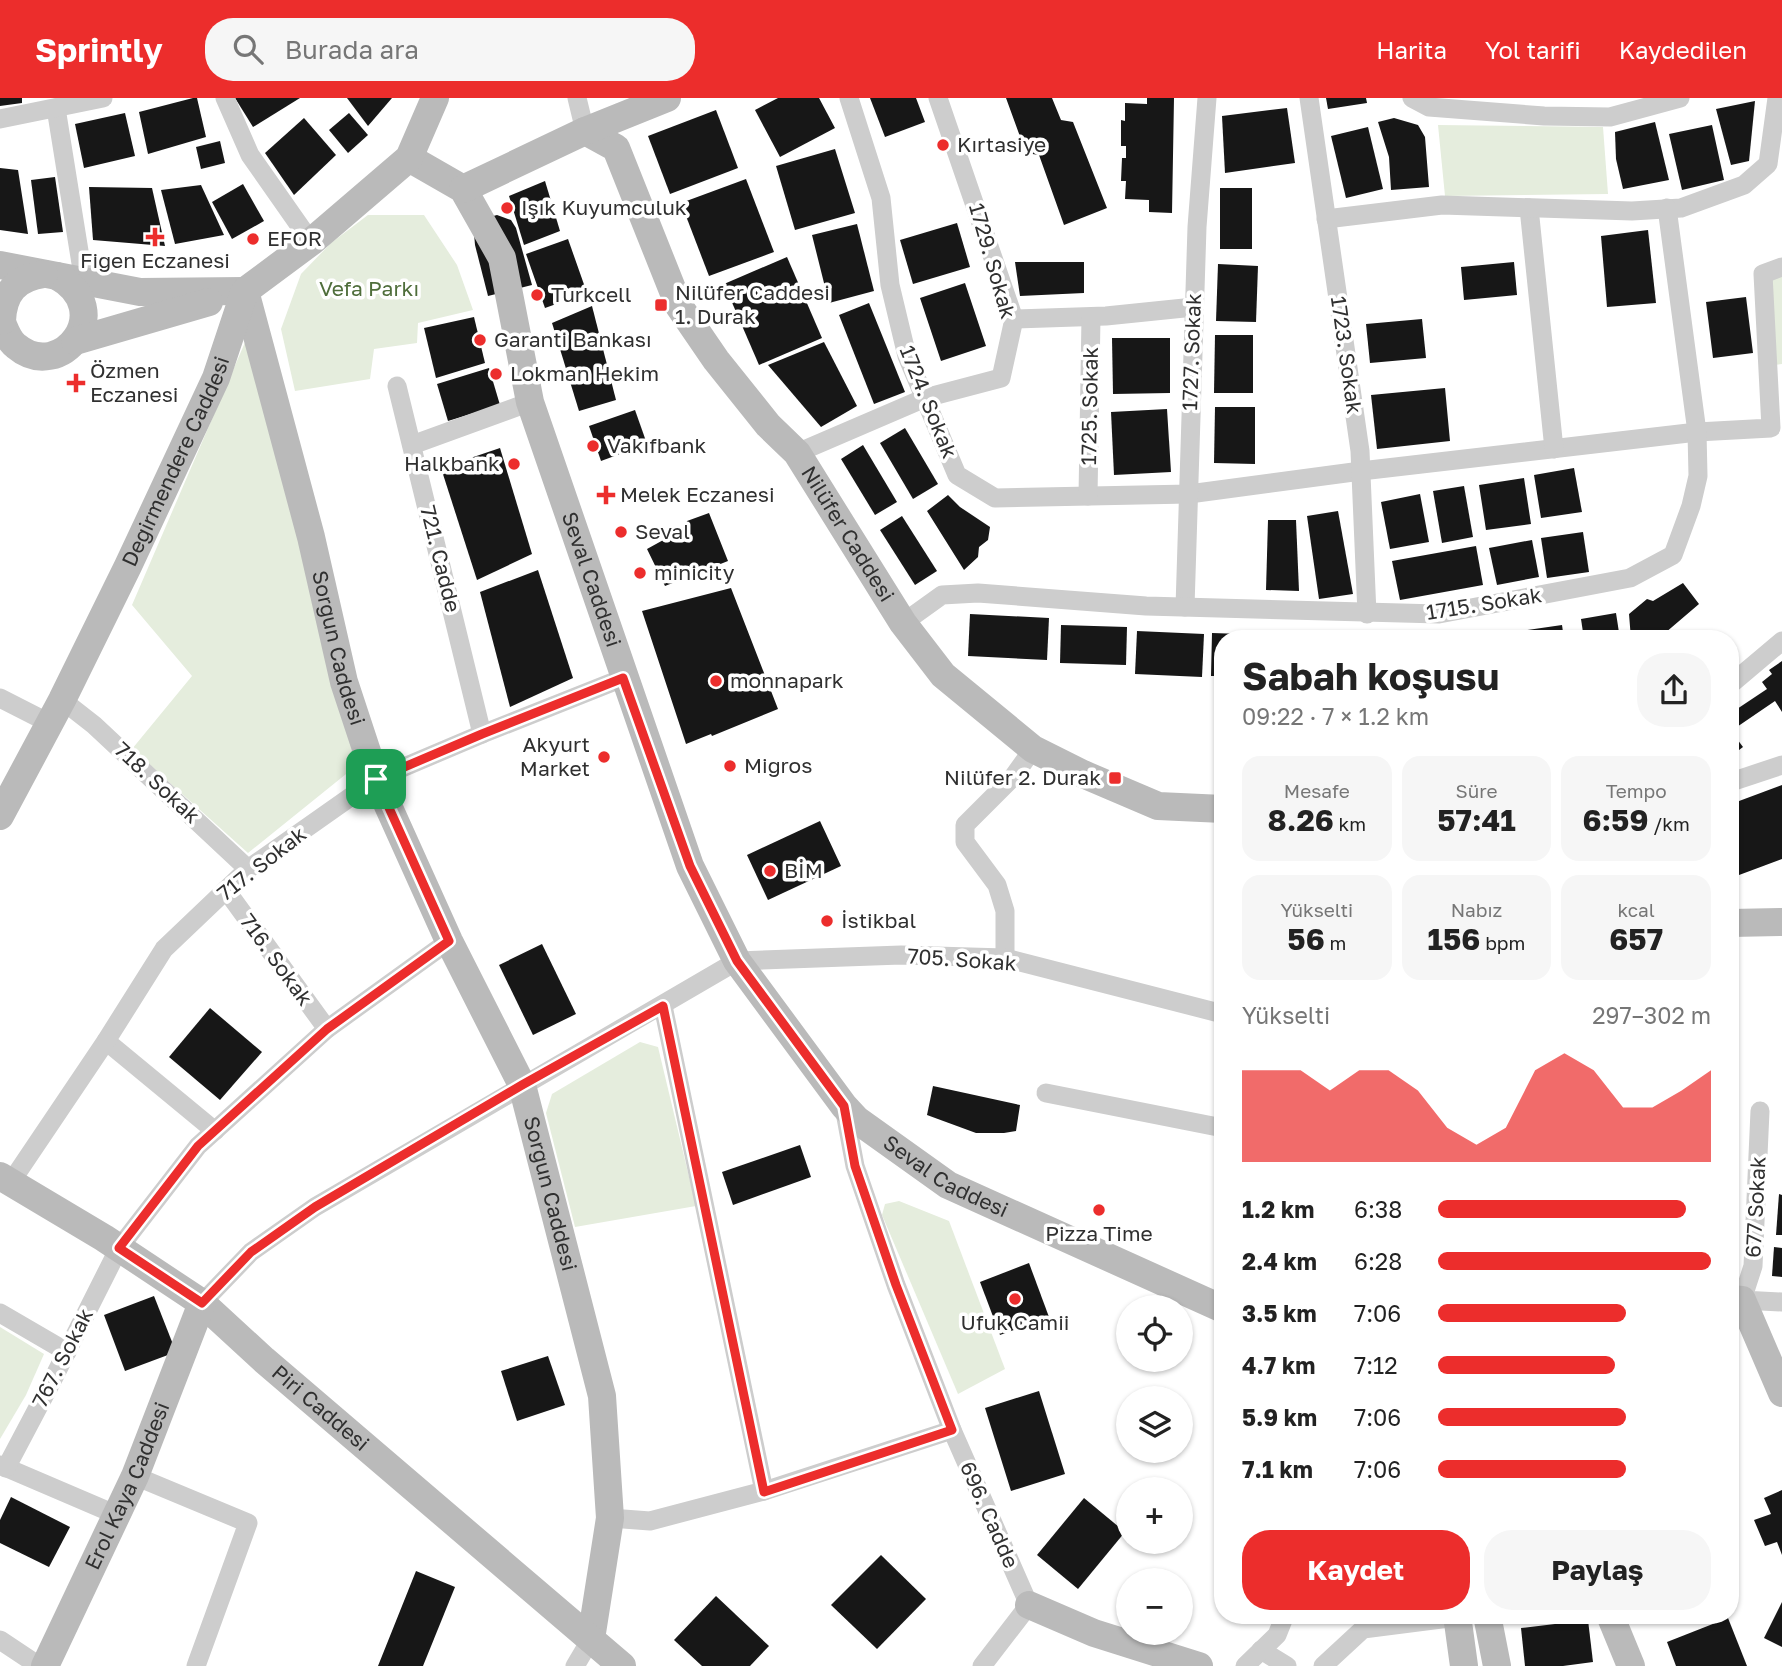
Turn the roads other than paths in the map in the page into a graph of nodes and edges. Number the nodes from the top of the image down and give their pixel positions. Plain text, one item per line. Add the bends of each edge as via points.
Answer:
1 (103, 98) edge
2 (225, 98) edge
3 (435, 98) edge
4 (577, 98) edge
5 (667, 98) edge
6 (849, 98) edge
7 (938, 98) edge
8 (1207, 98) edge
9 (1309, 98) edge
10 (1412, 98) edge
11 (1680, 98) edge
12 (1777, 98) edge
13 (56, 108) junction
14 (0, 119) edge
15 (584, 131) junction
16 (409, 158) junction
17 (463, 189) junction
18 (1529, 208) junction
19 (1667, 208) junction
20 (1326, 219) junction
21 (312, 242) junction
22 (0, 265) edge
23 (1782, 267) edge
24 (62, 277) junction
25 (246, 291) junction
26 (1194, 307) junction
27 (1091, 317) junction
28 (1, 319) edge
29 (1014, 319) junction
30 (75, 341) junction
31 (27, 353) junction
32 (0, 363) edge
33 (397, 386) dead end
34 (925, 398) junction
35 (530, 402) junction
36 (1697, 432) junction
37 (412, 445) junction
38 (1554, 449) junction
39 (797, 453) junction
40 (1361, 471) junction
41 (1189, 494) junction
42 (1088, 496) junction
43 (1185, 607) junction
44 (1367, 614) junction
45 (903, 623) junction
46 (1782, 641) edge
47 (1739, 677) edge
48 (623, 678) junction
49 (0, 698) edge
50 (56, 711) junction
51 (482, 734) junction
52 (1034, 749) junction
53 (1782, 765) edge
54 (376, 779) junction
55 (1739, 779) edge
56 (1214, 809) edge
57 (0, 816) edge
58 (248, 869) junction
59 (226, 890) junction
60 (1782, 922) edge
61 (1739, 923) edge
62 (449, 941) junction
63 (1005, 958) junction
64 (737, 961) junction
65 (663, 1006) junction
66 (1214, 1012) edge
67 (327, 1029) junction
68 (106, 1041) junction
69 (522, 1085) junction
70 (1046, 1093) dead end
71 (844, 1106) junction
72 (1760, 1111) dead end
73 (1214, 1126) edge
74 (215, 1131) junction
75 (5, 1179) edge
76 (119, 1248) junction
77 (1739, 1294) edge
78 (1739, 1300) edge
79 (1782, 1302) edge
80 (202, 1303) junction
81 (1214, 1305) edge
82 (1739, 1306) edge
83 (0, 1313) edge
84 (67, 1352) junction
85 (1782, 1393) edge
86 (952, 1430) junction
87 (3, 1467) edge
88 (135, 1476) junction
89 (764, 1492) junction
90 (117, 1515) junction
91 (610, 1518) junction
92 (1030, 1605) junction
93 (1281, 1624) edge
94 (1399, 1624) edge
95 (1458, 1624) edge
96 (1489, 1624) edge
97 (1614, 1624) edge
98 (591, 1639) junction
99 (0, 1640) edge
100 (1261, 1650) junction
101 (39, 1666) edge
102 (46, 1666) edge
103 (196, 1666) edge
104 (575, 1666) edge
105 (622, 1666) edge
106 (982, 1666) edge
107 (1199, 1666) edge
108 (1245, 1666) edge
109 (1287, 1666) edge
110 (1324, 1666) edge
111 (1464, 1666) edge
112 (1497, 1666) edge
113 (1631, 1666) edge

1 - 13 street
2 - 21 street via 250,156
3 - 16 street
4 - 15 street
5 - 15 street
6 - 34 street, 1724. Sokak via 881,198 890,285 907,356
7 - 29 street, 1729. Sokak
8 - 26 street, 1727. Sokak
9 - 20 street, 1723. Sokak
10 - 11 street via 1429,107 1610,117
12 - 19 street via 1768,164 1744,186 1681,208
13 - 14 street
13 - 24 street
15 - 17 street
15 - 39 street, Nilüfer Caddesi via 617,148 679,306 768,425
16 - 17 street
16 - 21 street
17 - 35 street, Seval Caddesi via 502,258
18 - 19 street
18 - 20 street via 1442,205
18 - 38 street
19 - 36 street, 1715. Sokak
20 - 40 street, 1723. Sokak
21 - 25 street
22 - 24 street
23 - 36 street, 1724. Sokak via 1763,274 1771,428
24 - 25 street via 140,292
24 - 28 street via 29,276 12,288
24 - 30 street via 83,304 85,317
25 - 30 street
25 - 50 street, Değirmendere Caddesi via 216,378
25 - 54 street, Sorgun Caddesi via 344,682
26 - 27 street
26 - 41 street, 1727. Sokak
27 - 29 street
27 - 42 street, 1725. Sokak
28 - 31 street via 6,334
29 - 34 street, 1729. Sokak via 1001,378
30 - 31 street via 54,355
31 - 32 street
33 - 37 street, 721. Cadde
34 - 39 street, 1729. Sokak
34 - 42 street, 1724. Sokak via 957,475 995,498
35 - 37 street
35 - 48 street, Seval Caddesi
36 - 38 street, 1724. Sokak
36 - 44 street, 1715. Sokak via 1698,476 1673,555 1630,578 1439,614
37 - 51 street, 721. Cadde
38 - 40 street, 1724. Sokak
39 - 45 street, Nilüfer Caddesi
40 - 41 street, 1724. Sokak
40 - 44 street, 1723. Sokak
41 - 42 street, 1724. Sokak
41 - 43 street, 1727. Sokak
43 - 44 street, 1715. Sokak
43 - 45 street, 1715. Sokak via 978,593 942,595
45 - 52 street, Nilüfer Caddesi via 943,675
46 - 47 street
48 - 51 street, 717. Sokak
48 - 64 street, Seval Caddesi via 690,866
49 - 50 street, 718. Sokak
50 - 57 street, Değirmendere Caddesi
50 - 58 street, 718. Sokak via 94,725
51 - 54 street, 717. Sokak
52 - 56 street, Nilüfer Caddesi via 1158,806
52 - 63 street via 965,825 965,842 997,884 1005,911
53 - 55 street
54 - 58 street, 717. Sokak
54 - 62 street, Sorgun Caddesi
58 - 59 street, 717. Sokak
59 - 67 street, 716. Sokak
59 - 68 street, 717. Sokak via 164,949
60 - 61 street
62 - 67 street, 767. Sokak
62 - 69 street, Sorgun Caddesi
63 - 64 street, 705. Sokak via 901,955
63 - 66 street, 705. Sokak
64 - 65 street
64 - 71 street, Seval Caddesi
65 - 69 street
65 - 89 street
67 - 74 street, 767. Sokak
68 - 74 street
68 - 75 street, 717. Sokak
69 - 80 street via 315,1207 251,1252
69 - 91 street, Sorgun Caddesi via 602,1396
70 - 73 street
71 - 81 street, Seval Caddesi via 948,1185
71 - 86 street, 696. Cadde via 855,1166
72 - 77 street, 677 Sokak via 1753,1266
74 - 76 street, 767. Sokak via 198,1146
75 - 76 street, Piri Caddesi
76 - 80 street, Piri Caddesi
76 - 84 street, 767. Sokak
78 - 79 street
80 - 88 street, Erol Kaya Caddesi
80 - 98 street, Piri Caddesi
82 - 85 street
83 - 84 street
84 - 87 street, 767. Sokak
86 - 89 street
86 - 92 street, 696. Cadde
87 - 90 street
88 - 90 street, Erol Kaya Caddesi
88 - 103 street via 248,1523
89 - 91 street via 650,1521
90 - 102 street, Erol Kaya Caddesi
91 - 98 street, Sorgun Caddesi
92 - 106 street
92 - 107 street via 1094,1633
93 - 100 street
94 - 110 street via 1363,1629
95 - 111 street
96 - 112 street
97 - 113 street
98 - 104 street
98 - 105 street, Piri Caddesi
99 - 101 street
100 - 108 street
100 - 109 street

